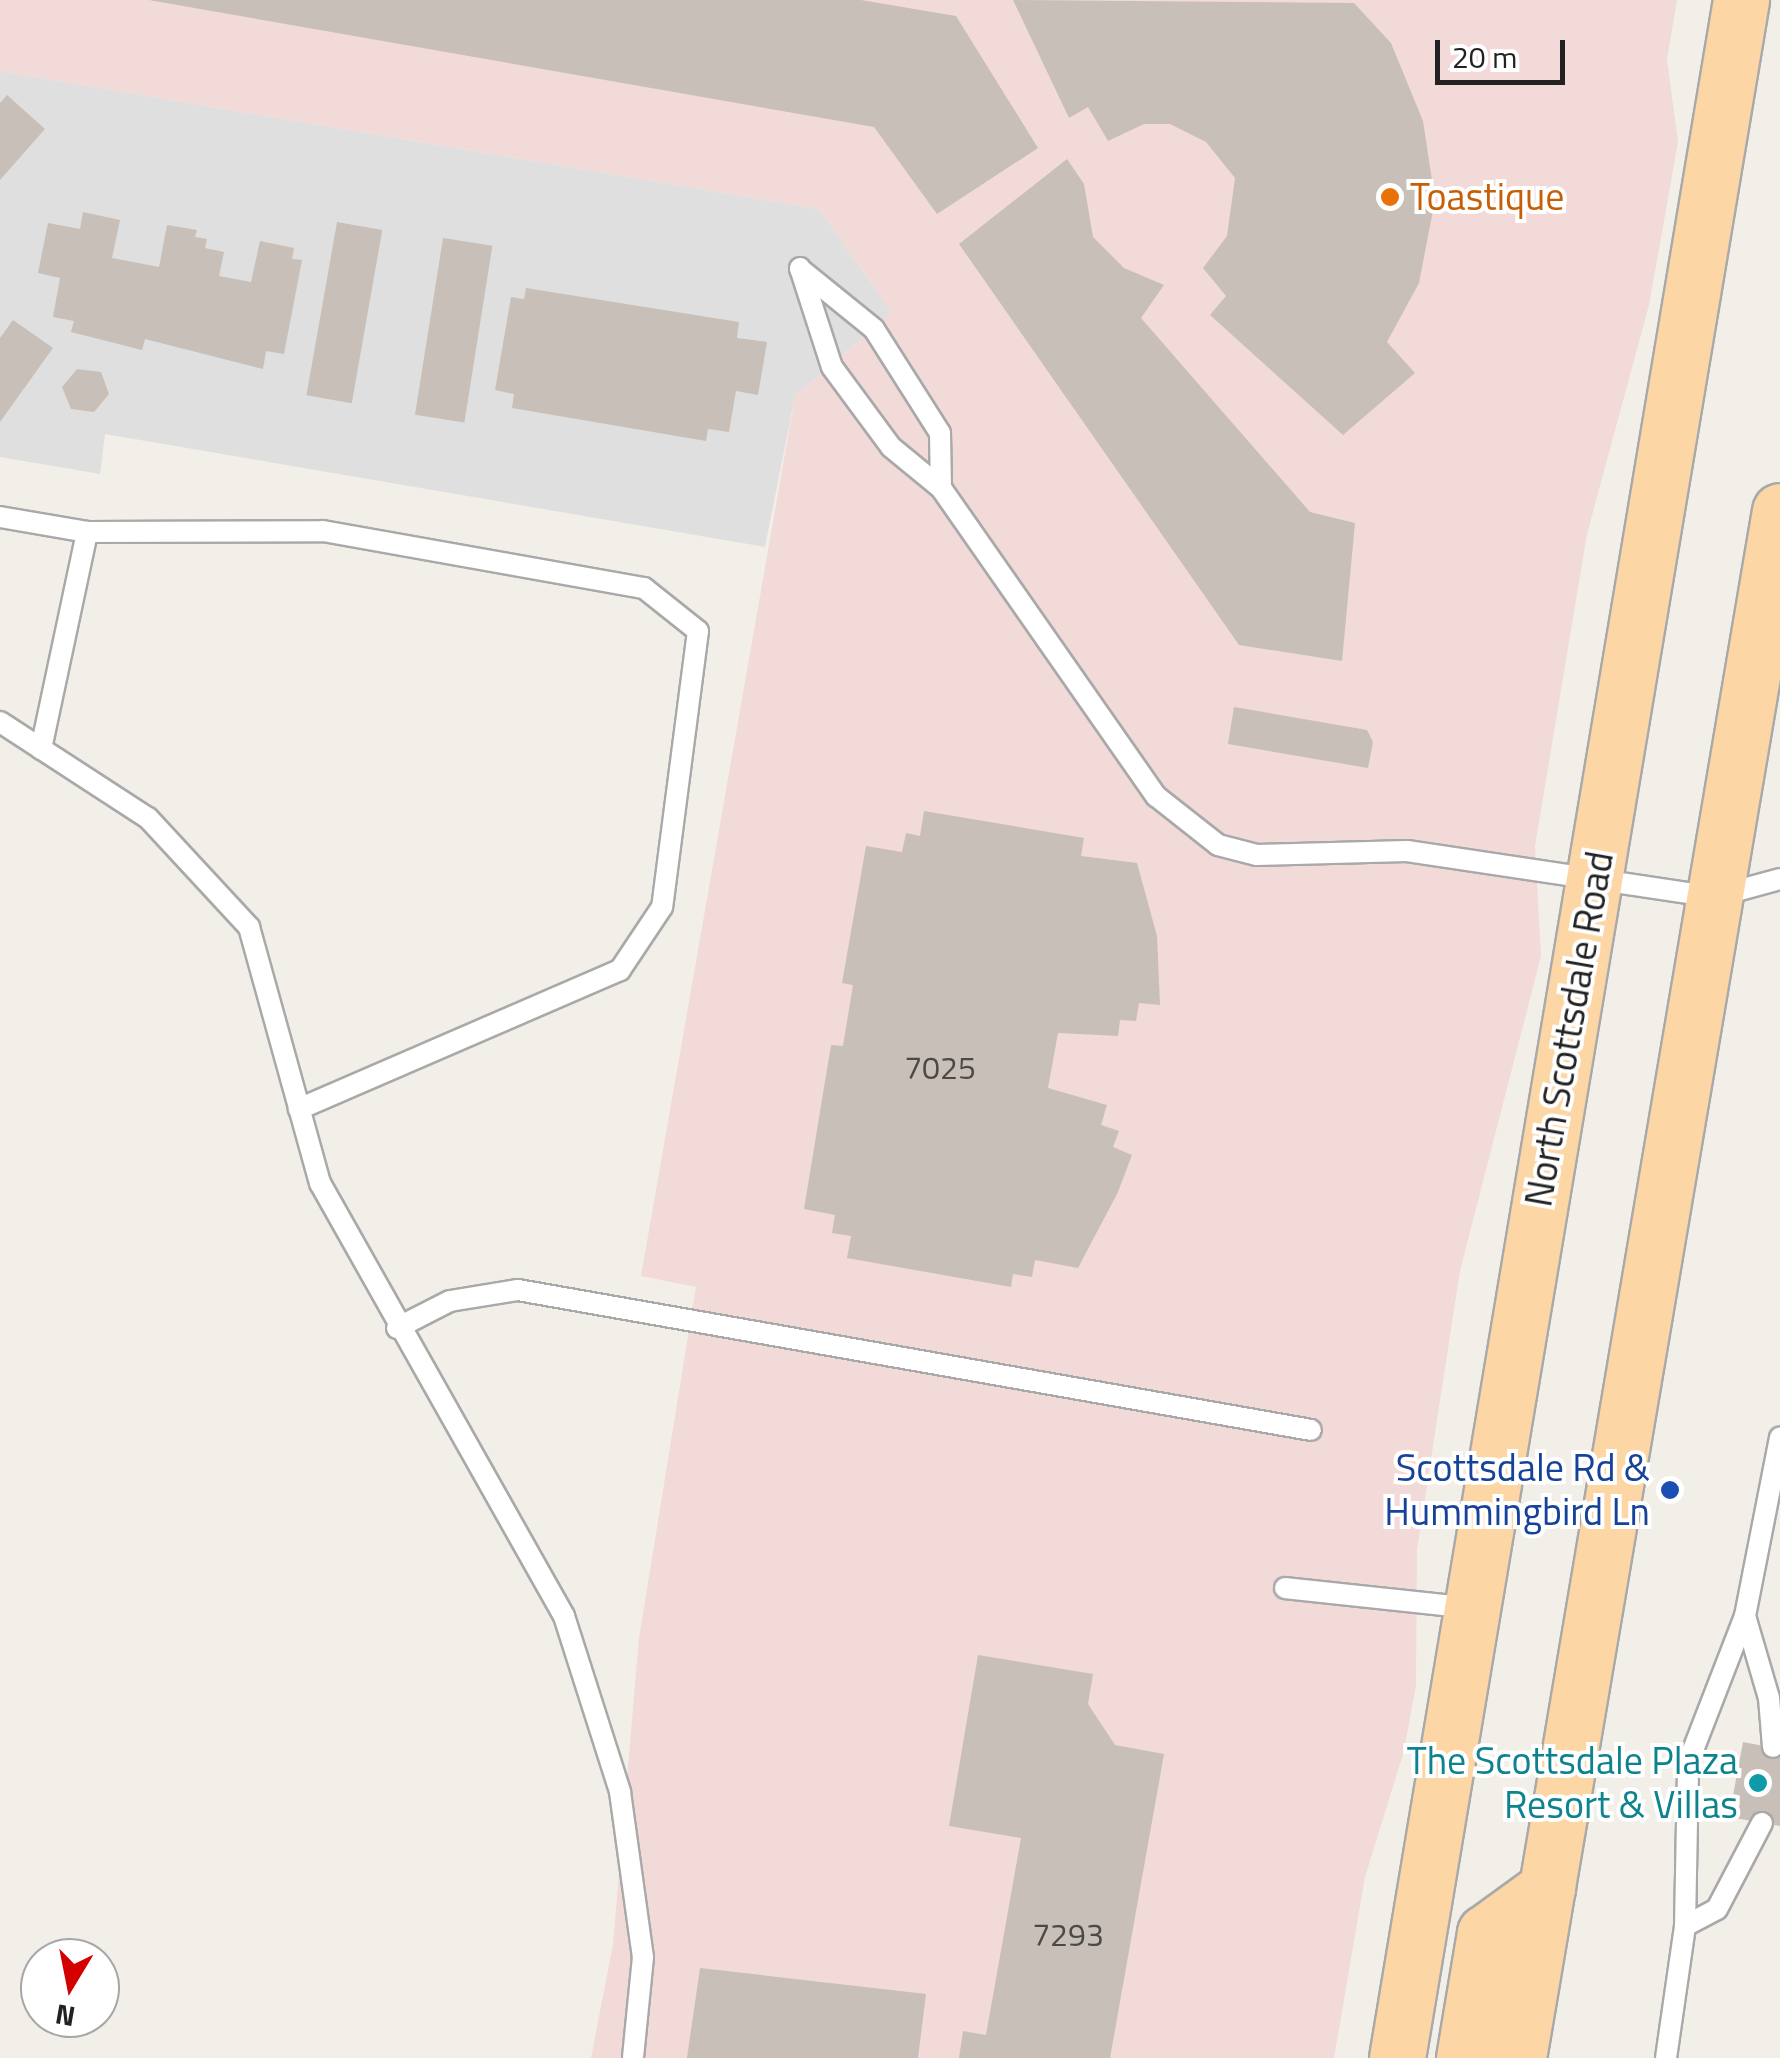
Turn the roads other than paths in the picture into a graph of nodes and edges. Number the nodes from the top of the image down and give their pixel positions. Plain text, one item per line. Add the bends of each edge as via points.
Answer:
1 (1741, 0) edge
2 (940, 488) junction
3 (1780, 511) edge
4 (0, 517) edge
5 (88, 532) junction
6 (0, 722) edge
7 (41, 749) junction
8 (1595, 875) junction
9 (1780, 878) edge
10 (1714, 897) junction
11 (299, 1109) junction
12 (397, 1328) junction
13 (1311, 1430) dead end
14 (1780, 1437) edge
15 (1285, 1588) dead end
16 (1473, 1608) junction
17 (1745, 1616) junction
18 (1773, 1748) dead end
19 (1762, 1823) dead end
20 (1548, 1888) junction
21 (1685, 1926) junction
22 (633, 2058) edge
23 (1398, 2058) edge
24 (1464, 2058) edge
25 (1518, 2058) edge
26 (1666, 2058) edge

1 - 8 main road, North Scottsdale Road
2 - 2 lane via 940,433 884,344 800,268 832,367 891,447
2 - 8 lane via 1156,796 1218,845 1257,856 1392,850
3 - 10 main road
4 - 5 lane
5 - 7 lane
5 - 11 lane via 323,531 644,588 698,632 662,907 620,970
6 - 7 lane
7 - 11 lane via 148,818 249,927
8 - 10 lane
8 - 16 main road, North Scottsdale Road
9 - 10 lane
10 - 20 main road
11 - 12 lane via 320,1183
12 - 13 lane via 450,1302 518,1290
12 - 22 lane via 564,1616 620,1792 643,1957
14 - 17 lane
15 - 16 lane
16 - 23 main road, North Scottsdale Road
17 - 18 lane via 1768,1698
17 - 21 lane via 1688,1763
19 - 21 lane via 1718,1909
20 - 24 main road via 1485,1933
20 - 25 main road
21 - 26 lane

